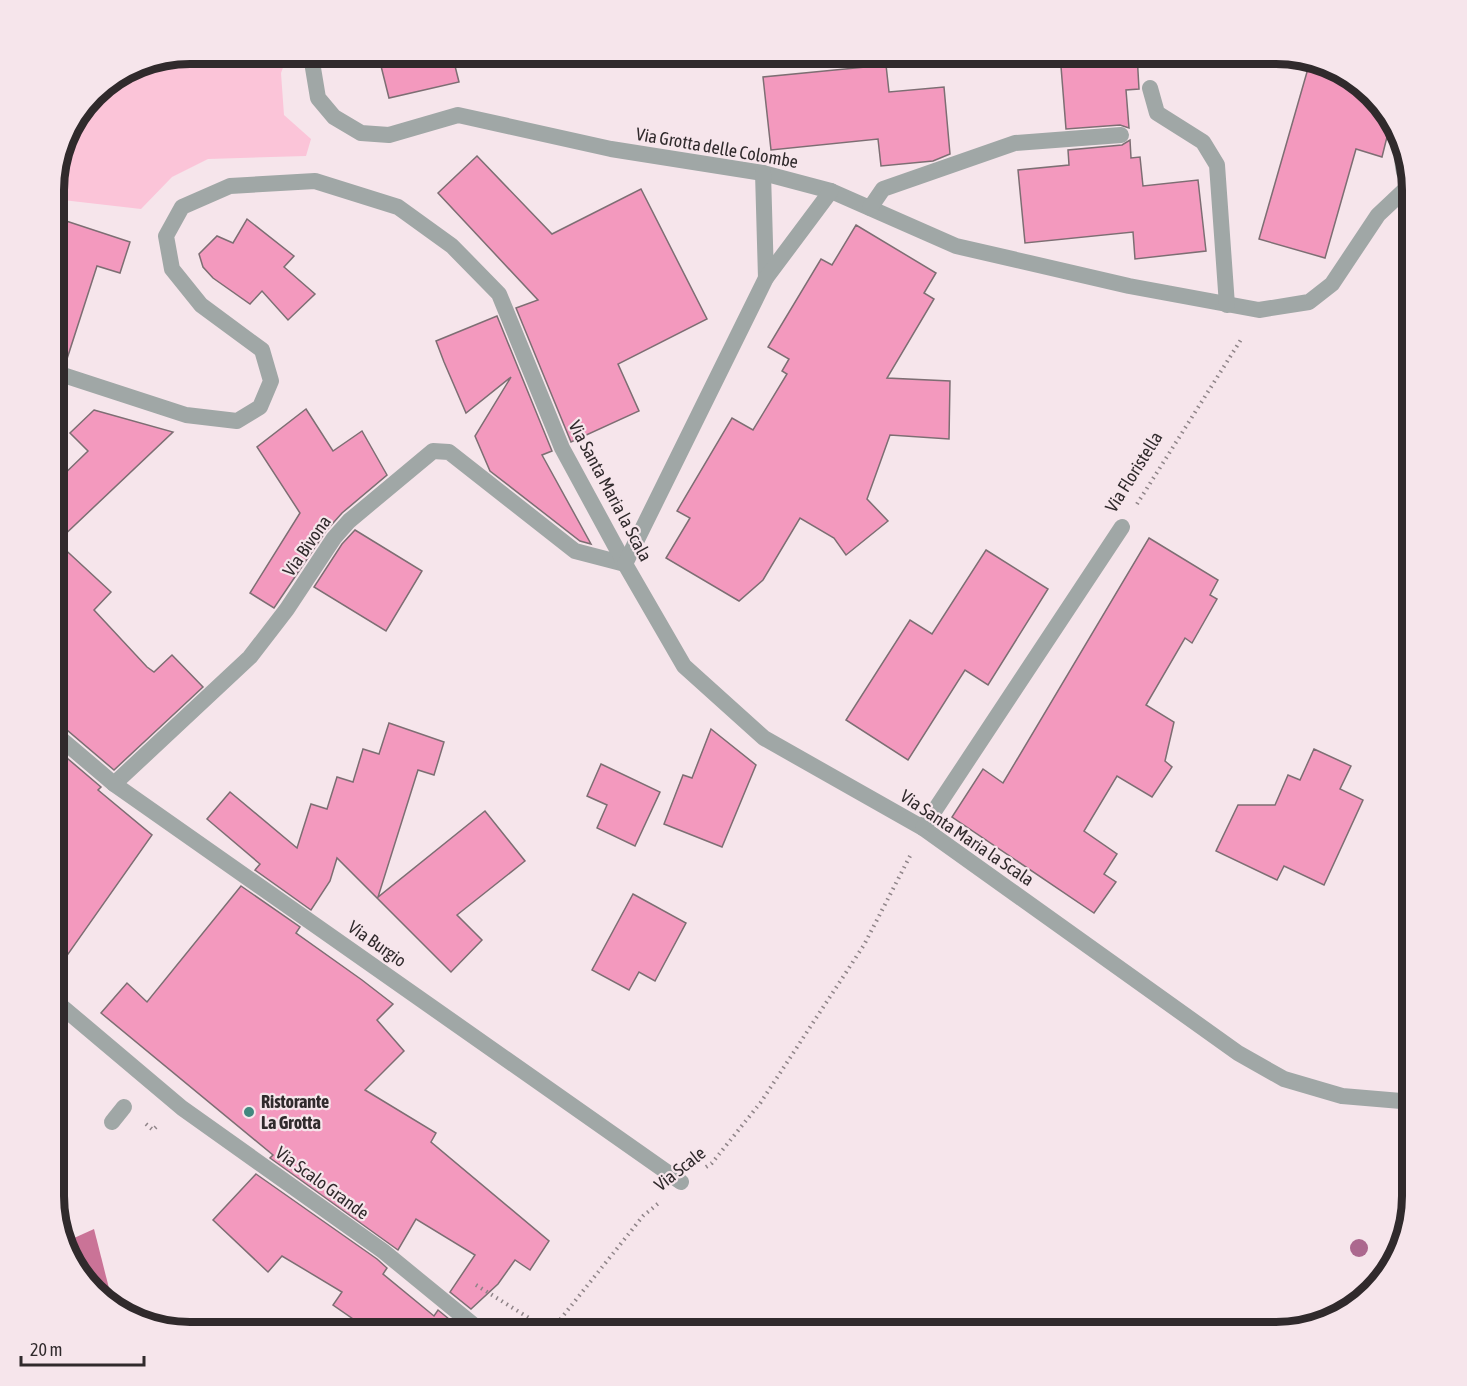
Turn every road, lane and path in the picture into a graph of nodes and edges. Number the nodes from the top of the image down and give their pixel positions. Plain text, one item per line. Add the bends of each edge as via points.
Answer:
1 (314, 64) edge
2 (1150, 88) dead end
3 (1121, 135) dead end
4 (763, 173) junction
5 (831, 192) junction
6 (1402, 192) edge
7 (870, 208) junction
8 (766, 278) junction
9 (1227, 305) junction
10 (1259, 310) junction
11 (65, 376) edge
12 (1122, 527) joint
13 (625, 564) junction
14 (65, 742) edge
15 (114, 784) junction
16 (924, 828) junction
17 (65, 1009) edge
18 (1402, 1101) edge
19 (124, 1107) dead end
20 (112, 1122) dead end
21 (681, 1182) junction
22 (471, 1282) dead end
23 (470, 1322) edge
24 (535, 1322) edge
25 (560, 1322) edge

1 - 4 street, Via Grotta delle Colombe via 318,98 334,117 362,133 389,135 458,115 611,149
2 - 9 street via 1157,113 1203,142 1217,165
3 - 7 street via 1015,143 883,189
4 - 5 street, Via Grotta delle Colombe
4 - 8 street
5 - 7 street, Via Grotta delle Colombe
5 - 8 street
6 - 10 street via 1378,215 1332,284 1309,302
7 - 9 street, Via Grotta delle Colombe via 956,246
8 - 13 street
9 - 10 street, Via Grotta delle Colombe
10 - 12 path, Via Floristella
11 - 13 street, Via Santa Maria la Scala via 186,415 237,422 260,407 271,381 262,350 201,305 172,269 165,236 182,207 230,186 315,181 398,207 452,246 500,294 562,448
12 - 16 street, Via Floristella
13 - 15 street, Via Bivona via 575,551 449,452 433,451 348,521 250,657
13 - 16 street, Via Santa Maria la Scala via 684,666 764,738
14 - 15 street, Via Burgio
15 - 21 street, Via Burgio
16 - 18 street, Via Santa Maria la Scala via 1238,1053 1284,1079 1342,1096
16 - 21 path, Via Scale via 864,945 762,1102 712,1163
17 - 23 street, Via Scalo Grande via 182,1108 383,1251
19 - 20 street
21 - 25 path, Via Scale via 643,1216
22 - 24 path, Via Scale

